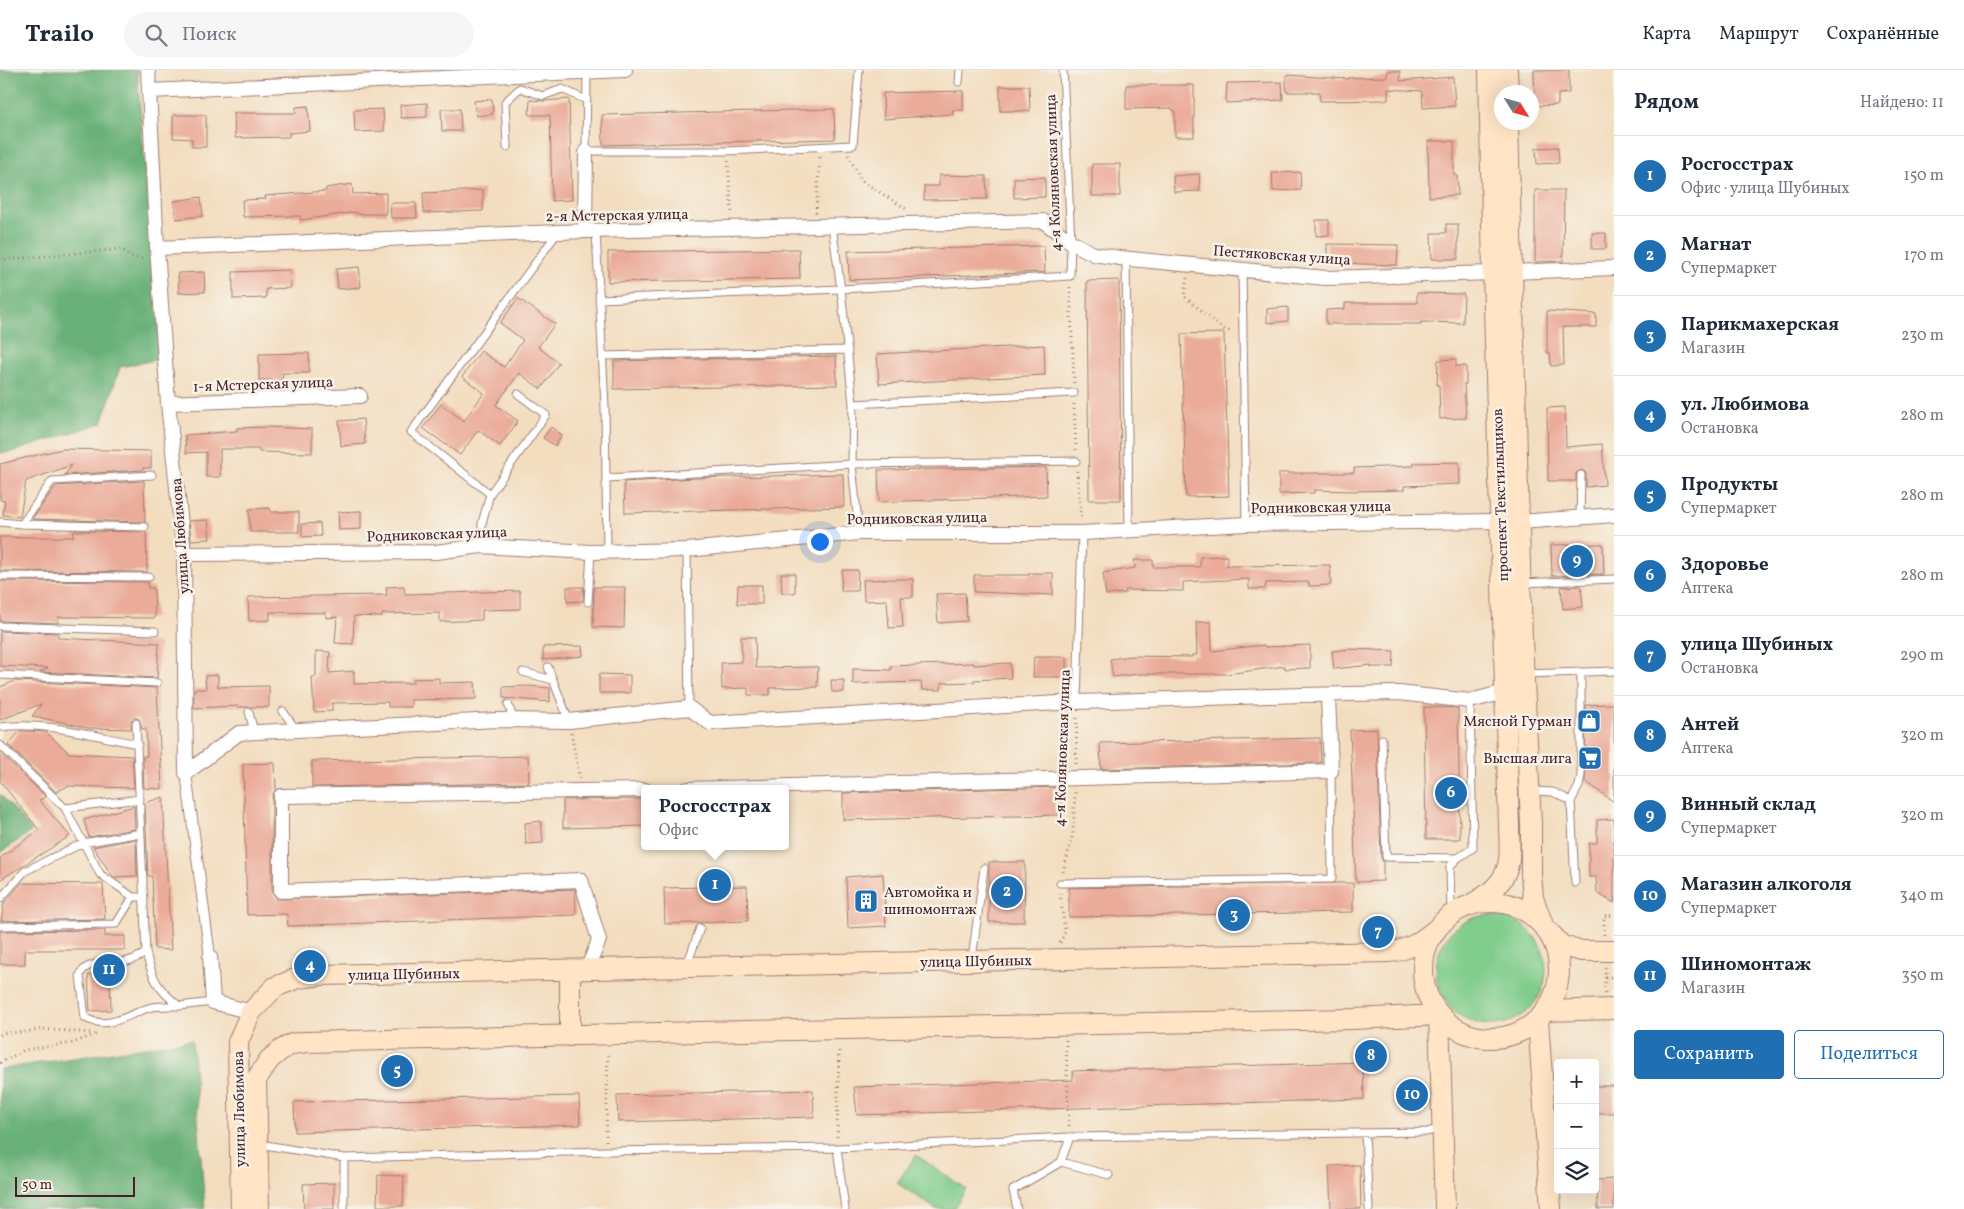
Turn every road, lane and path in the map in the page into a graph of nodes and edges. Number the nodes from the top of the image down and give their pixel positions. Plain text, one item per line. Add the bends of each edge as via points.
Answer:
1 (148, 70) edge
2 (625, 70) edge
3 (859, 70) edge
4 (960, 70) edge
5 (1063, 70) edge
6 (1489, 70) edge
7 (1507, 70) edge
8 (587, 72) junction
9 (959, 82) dead end
10 (1508, 85) edge
11 (149, 92) junction
12 (586, 100) junction
13 (1508, 130) edge
14 (821, 146) junction
15 (843, 146) junction
16 (507, 147) dead end
17 (586, 151) junction
18 (727, 151) junction
19 (931, 224) junction
20 (815, 226) junction
21 (832, 226) junction
22 (733, 228) junction
23 (590, 231) junction
24 (559, 232) junction
25 (1071, 242) junction
26 (158, 255) junction
27 (1126, 258) junction
28 (0, 260) edge
29 (1190, 265) junction
30 (1614, 268) edge
31 (1242, 269) junction
32 (1502, 273) junction
33 (842, 289) junction
34 (599, 299) junction
35 (1243, 335) junction
36 (848, 350) junction
37 (602, 356) junction
38 (1074, 393) dead end
39 (518, 394) dead end
40 (360, 396) dead end
41 (168, 403) junction
42 (853, 404) junction
43 (1076, 461) dead end
44 (852, 464) junction
45 (152, 475) dead end
46 (1581, 475) dead end
47 (607, 478) junction
48 (490, 494) junction
49 (1614, 515) edge
50 (1580, 518) junction
51 (0, 522) edge
52 (1510, 522) junction
53 (22, 524) junction
54 (1246, 524) junction
55 (144, 527) dead end
56 (1129, 532) junction
57 (860, 533) junction
58 (1082, 533) junction
59 (481, 546) junction
60 (687, 550) junction
61 (591, 552) junction
62 (607, 552) junction
63 (184, 554) junction
64 (0, 576) edge
65 (149, 576) dead end
66 (1614, 579) edge
67 (1522, 584) junction
68 (588, 602) dead end
69 (0, 626) edge
70 (155, 632) dead end
71 (548, 667) dead end
72 (1614, 671) edge
73 (523, 672) dead end
74 (1581, 672) junction
75 (1523, 674) junction
76 (0, 675) edge
77 (553, 680) junction
78 (157, 683) dead end
79 (1505, 692) junction
80 (1328, 695) junction
81 (1470, 700) junction
82 (1077, 702) junction
83 (508, 704) dead end
84 (689, 708) junction
85 (283, 711) dead end
86 (249, 712) dead end
87 (514, 720) junction
88 (569, 721) junction
89 (136, 723) dead end
90 (0, 728) edge
91 (296, 730) junction
92 (254, 732) junction
93 (1382, 739) dead end
94 (138, 744) junction
95 (0, 745) edge
96 (1331, 771) junction
97 (186, 773) junction
98 (1075, 778) junction
99 (789, 786) edge
100 (641, 790) edge
101 (1529, 791) junction
102 (582, 792) junction
103 (140, 799) junction
104 (1571, 801) junction
105 (65, 808) junction
106 (141, 833) junction
107 (83, 843) junction
108 (1458, 858) junction
109 (984, 868) dead end
110 (1060, 883) junction
111 (1575, 883) dead end
112 (133, 896) junction
113 (144, 897) junction
114 (0, 899) edge
115 (1472, 904) junction
116 (1451, 914) junction
117 (0, 926) edge
118 (1545, 927) junction
119 (700, 928) dead end
120 (1435, 930) junction
121 (1614, 952) edge
122 (146, 953) junction
123 (210, 957) joint
124 (1054, 960) junction
125 (972, 961) junction
126 (686, 967) junction
127 (579, 970) junction
128 (1605, 977) dead end
129 (1614, 977) edge
130 (213, 1002) junction
131 (179, 1006) junction
132 (1614, 1009) edge
133 (251, 1012) junction
134 (1439, 1015) junction
135 (1542, 1015) junction
136 (103, 1032) dead end
137 (570, 1036) junction
138 (1066, 1038) dead end
139 (839, 1047) dead end
140 (608, 1049) dead end
141 (0, 1063) edge
142 (1442, 1128) junction
143 (1365, 1134) junction
144 (1070, 1137) junction
145 (257, 1143) junction
146 (837, 1148) junction
147 (606, 1151) junction
148 (344, 1158) junction
149 (1061, 1162) junction
150 (1109, 1175) dead end
151 (241, 1209) edge
152 (259, 1209) edge
153 (344, 1209) edge
154 (844, 1209) edge
155 (1017, 1209) edge
156 (1369, 1209) edge
157 (1445, 1209) edge
158 (1551, 1209) edge

1 - 11 street, улица Любимова
2 - 8 street
3 - 15 lane via 853,145
4 - 9 lane
5 - 25 lane, 4-я Коляновская улица
6 - 32 main road, проспект Текстильщиков
7 - 10 main road
8 - 11 street
8 - 12 lane
11 - 26 street, улица Любимова
12 - 16 lane via 562,89 543,96 520,88 506,102
12 - 17 lane
13 - 32 main road, проспект Текстильщиков
14 - 15 lane
14 - 18 lane
14 - 20 path
15 - 19 path via 862,181
17 - 18 lane
17 - 23 street
18 - 22 path
19 - 21 street, 2-я Мстерская улица
19 - 25 street, 2-я Мстерская улица via 1043,221
20 - 21 street, 2-я Мстерская улица
20 - 22 street, 2-я Мстерская улица
21 - 33 lane
22 - 23 street, 2-я Мстерская улица
23 - 24 street, 2-я Мстерская улица
23 - 34 lane
24 - 26 street, 2-я Мстерская улица
24 - 48 lane via 411,432
25 - 27 street, Пестяковская улица via 1094,254
25 - 33 lane, 4-я Коляновская улица via 1070,276
26 - 28 path via 130,257 122,249
26 - 41 street, улица Любимова
27 - 29 street, Пестяковская улица
27 - 56 lane
29 - 31 street, Пестяковская улица
29 - 35 path via 1184,296 1223,329
30 - 32 street, Пестяковская улица
31 - 32 street, Пестяковская улица via 1326,278
31 - 35 lane
32 - 52 main road, проспект Текстильщиков
33 - 34 lane
33 - 36 lane
34 - 37 lane
35 - 54 lane
36 - 37 lane
36 - 42 lane
37 - 47 lane
38 - 42 lane
39 - 48 lane via 546,414
40 - 41 street, 1-я Мстерская улица
41 - 63 street, улица Любимова
42 - 44 lane
43 - 44 lane
44 - 47 lane
44 - 57 lane
45 - 53 lane via 52,481
46 - 50 lane
47 - 62 lane
48 - 59 lane via 482,523
49 - 50 street, Родниковская улица
50 - 52 street, Родниковская улица
51 - 53 lane
52 - 54 street, Родниковская улица
52 - 67 main road, проспект Текстильщиков
52 - 79 main road, проспект Текстильщиков
53 - 55 lane
54 - 56 street, Родниковская улица
56 - 58 street, Родниковская улица
57 - 58 street, Родниковская улица
57 - 60 street, Родниковская улица
58 - 82 lane, 4-я Коляновская улица
59 - 61 street, Родниковская улица
59 - 63 street, Родниковская улица via 436,552
60 - 62 street, Родниковская улица
60 - 84 lane
61 - 62 street, Родниковская улица
61 - 68 lane
63 - 97 street, улица Любимова
64 - 65 lane
66 - 67 lane
67 - 75 main road, проспект Текстильщиков
69 - 70 lane
71 - 77 lane
72 - 74 lane
73 - 77 lane
74 - 75 lane
74 - 104 lane via 1581,775
75 - 101 main road, проспект Текстильщиков
76 - 78 lane
77 - 88 lane
79 - 81 street
79 - 115 main road, проспект Текстильщиков via 1508,864 1488,895
80 - 81 street via 1399,693
80 - 82 street
80 - 96 street
81 - 108 lane via 1473,848
82 - 84 street via 710,723
82 - 98 path, 4-я Коляновская улица
83 - 87 lane
84 - 88 street
85 - 91 lane
86 - 92 lane
87 - 88 street
87 - 91 street
88 - 102 path
89 - 94 lane
90 - 94 lane via 62,730
91 - 92 street
92 - 97 street via 239,733
93 - 108 lane via 1386,857
94 - 103 lane
95 - 105 lane
96 - 98 street
96 - 110 lane via 1332,879
97 - 123 street, улица Любимова
98 - 99 street
98 - 110 path, 4-я Коляновская улица via 1074,834
100 - 102 street
101 - 104 lane via 1553,792
101 - 118 main road, проспект Текстильщиков via 1533,898
102 - 127 street via 281,796 281,891 581,880 599,940
103 - 105 lane
103 - 106 lane
104 - 111 lane
105 - 107 lane
106 - 107 lane
106 - 113 lane
107 - 112 lane via 100,874
107 - 114 lane via 25,871
108 - 116 lane via 1450,866
109 - 125 lane
110 - 124 path, 4-я Коляновская улица via 1065,932
112 - 113 lane
112 - 117 lane via 116,924
113 - 122 lane
115 - 116 main road
115 - 118 main road via 1504,903 1523,909
116 - 120 main road
118 - 121 main road via 1562,946 1582,951
118 - 135 main road via 1559,964 1556,990
119 - 126 lane
120 - 124 main road, улица Шубиных via 1416,945 1396,952
120 - 134 main road via 1425,949 1422,977 1427,995
122 - 131 lane via 161,992
122 - 131 lane via 127,962 88,965 82,970 85,1018 94,1023 120,1021 149,1007
123 - 130 street, улица Любимова
124 - 125 main road, улица Шубиных
125 - 126 main road, улица Шубиных
126 - 127 main road, улица Шубиных
127 - 133 main road, улица Шубиных via 298,978 275,987
127 - 137 main road
128 - 129 path
130 - 131 lane
130 - 133 street
132 - 135 main road
133 - 151 main road, улица Любимова via 238,1042
134 - 135 main road via 1457,1030 1493,1038 1517,1033
134 - 137 main road
134 - 142 main road
135 - 158 main road
136 - 141 path via 73,1044 24,1050
137 - 145 main road, улица Любимова via 292,1044 269,1060 256,1080
138 - 144 path
139 - 146 path
140 - 147 path
142 - 143 lane via 1427,1132
142 - 157 main road
143 - 144 lane
143 - 156 lane
144 - 146 lane
144 - 149 lane
145 - 148 lane
145 - 152 main road, улица Любимова
146 - 147 lane
146 - 154 lane
147 - 148 lane
148 - 153 lane
149 - 150 lane
149 - 155 lane via 1013,1190

